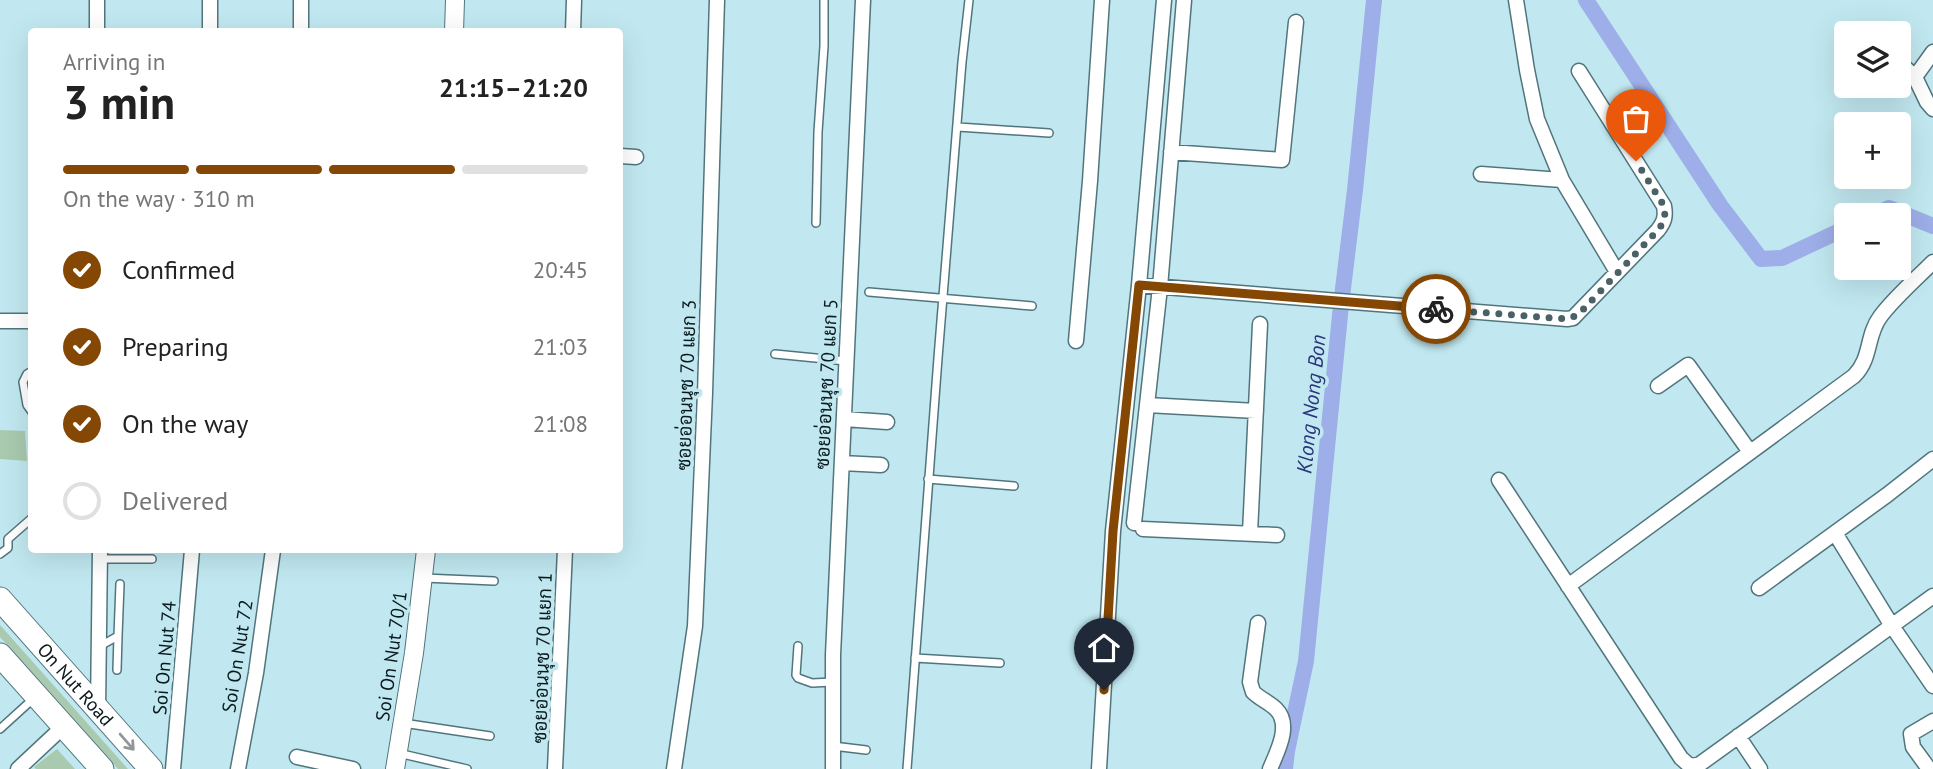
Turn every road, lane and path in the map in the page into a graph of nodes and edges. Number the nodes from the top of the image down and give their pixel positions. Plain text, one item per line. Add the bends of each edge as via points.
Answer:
1 (97, 0) edge
2 (210, 0) edge
3 (302, 0) edge
4 (455, 0) edge
5 (574, 0) edge
6 (717, 0) edge
7 (824, 0) edge
8 (863, 0) edge
9 (969, 0) edge
10 (1102, 0) edge
11 (1164, 0) edge
12 (1184, 0) edge
13 (1516, 0) edge
14 (1296, 22) dead end
15 (97, 28) edge
16 (210, 28) edge
17 (301, 28) edge
18 (454, 28) edge
19 (573, 28) edge
20 (1933, 52) edge
21 (1579, 71) dead end
22 (1911, 73) edge
23 (1916, 77) junction
24 (1933, 108) edge
25 (958, 127) junction
26 (1049, 133) dead end
27 (1171, 152) junction
28 (623, 156) edge
29 (636, 157) dead end
30 (1481, 174) dead end
31 (1562, 180) junction
32 (817, 223) dead end
33 (1933, 262) edge
34 (1617, 272) junction
35 (1139, 285) junction
36 (1160, 287) junction
37 (869, 292) dead end
38 (943, 299) junction
39 (1032, 306) dead end
40 (0, 321) edge
41 (28, 321) edge
42 (1259, 324) dead end
43 (1076, 341) dead end
44 (775, 354) dead end
45 (846, 361) junction
46 (28, 373) edge
47 (1658, 386) dead end
48 (28, 404) edge
49 (1147, 405) junction
50 (1256, 411) junction
51 (844, 419) junction
52 (887, 422) dead end
53 (1751, 452) junction
54 (1933, 459) edge
55 (842, 464) junction
56 (881, 465) dead end
57 (928, 479) junction
58 (1499, 480) dead end
59 (1014, 486) dead end
60 (28, 522) edge
61 (0, 533) edge
62 (1250, 533) junction
63 (1835, 533) junction
64 (1277, 535) dead end
65 (8, 539) junction
66 (192, 553) edge
67 (273, 553) edge
68 (426, 553) edge
69 (565, 553) edge
70 (0, 554) edge
71 (100, 554) edge
72 (152, 558) dead end
73 (423, 578) junction
74 (494, 581) dead end
75 (120, 584) dead end
76 (1568, 586) junction
77 (1759, 588) dead end
78 (1933, 596) edge
79 (0, 599) edge
80 (1258, 623) dead end
81 (1892, 626) junction
82 (118, 636) junction
83 (798, 646) dead end
84 (100, 647) junction
85 (0, 655) edge
86 (915, 658) junction
87 (1000, 663) dead end
88 (117, 670) dead end
89 (833, 682) junction
90 (1933, 686) edge
91 (37, 696) junction
92 (98, 709) junction
93 (1933, 720) edge
94 (402, 723) junction
95 (64, 726) junction
96 (0, 729) edge
97 (490, 736) dead end
98 (1738, 736) junction
99 (833, 746) junction
100 (866, 750) dead end
101 (297, 757) dead end
102 (396, 761) edge
103 (18, 769) edge
104 (102, 769) edge
105 (151, 769) edge
106 (173, 769) edge
107 (238, 769) edge
108 (353, 769) edge
109 (467, 769) edge
110 (555, 769) edge
111 (674, 769) edge
112 (833, 769) edge
113 (907, 769) edge
114 (1099, 769) edge
115 (1270, 769) edge
116 (1760, 769) edge
117 (1929, 769) edge

1 - 15 street
2 - 16 street
3 - 17 street
4 - 18 street
5 - 19 street
6 - 111 street, ซอยอ่อนนุช 70 แยก 3 via 695,626
7 - 32 lane
8 - 45 street, ซอยอ่อนนุช 70 แยก 5
9 - 25 lane
10 - 43 street
11 - 35 street
12 - 27 street
13 - 31 street via 1537,119
14 - 27 street via 1282,160
20 - 23 street
21 - 34 street via 1664,206 1664,222
22 - 23 street
23 - 24 street
25 - 26 lane
25 - 38 lane
27 - 36 street
28 - 29 street
30 - 31 street
31 - 34 street
33 - 53 street via 1880,317 1867,356 1854,376
34 - 36 street via 1578,315 1567,319
35 - 36 street
35 - 114 street via 1113,531
36 - 49 street
37 - 38 lane
38 - 39 lane
38 - 57 lane
40 - 41 street
42 - 50 street
44 - 45 lane
45 - 51 street, ซอยอ่อนนุช 70 แยก 5
46 - 48 lane via 23,382
47 - 53 street via 1688,365
49 - 50 street
49 - 62 street via 1138,526
50 - 62 street
51 - 52 street
51 - 55 street, ซอยอ่อนนุช 70 แยก 5
53 - 76 street
54 - 63 street
55 - 56 street
55 - 89 street, ซอยอ่อนนุช 70 แยก 5
57 - 59 lane
57 - 86 lane
58 - 76 street
60 - 65 lane
61 - 65 lane
62 - 64 street
63 - 77 street
63 - 81 street
65 - 70 lane via 8,548
66 - 106 street, Soi On Nut 74
67 - 107 street, Soi On Nut 72
68 - 73 street, Soi On Nut 70/1
69 - 110 street, ซอยอ่อนนุช 70 แยก 1
71 - 72 lane
71 - 84 street
73 - 74 lane
73 - 94 street, Soi On Nut 70/1
75 - 82 lane
76 - 98 street via 1690,766 1700,764
78 - 81 street
79 - 92 main road, On Nut Road
80 - 115 street via 1250,682 1253,692 1280,713 1283,725
81 - 90 street
81 - 98 street
82 - 84 lane
82 - 88 lane
83 - 89 lane via 798,678
84 - 92 street
85 - 91 main road, On Nut Road
86 - 87 lane
86 - 113 lane
89 - 99 street, ซอยอ่อนนุช 70 แยก 5
91 - 95 main road, On Nut Road
91 - 96 lane
92 -> 105 main road, On Nut Road
93 - 117 street via 1911,734 1913,747
94 - 97 lane
94 - 102 street, Soi On Nut 70/1
95 - 103 street
95 - 104 main road, On Nut Road
98 - 116 street
99 - 100 lane
99 - 112 street, ซอยอ่อนนุช 70 แยก 5
101 - 108 street
102 - 109 lane

